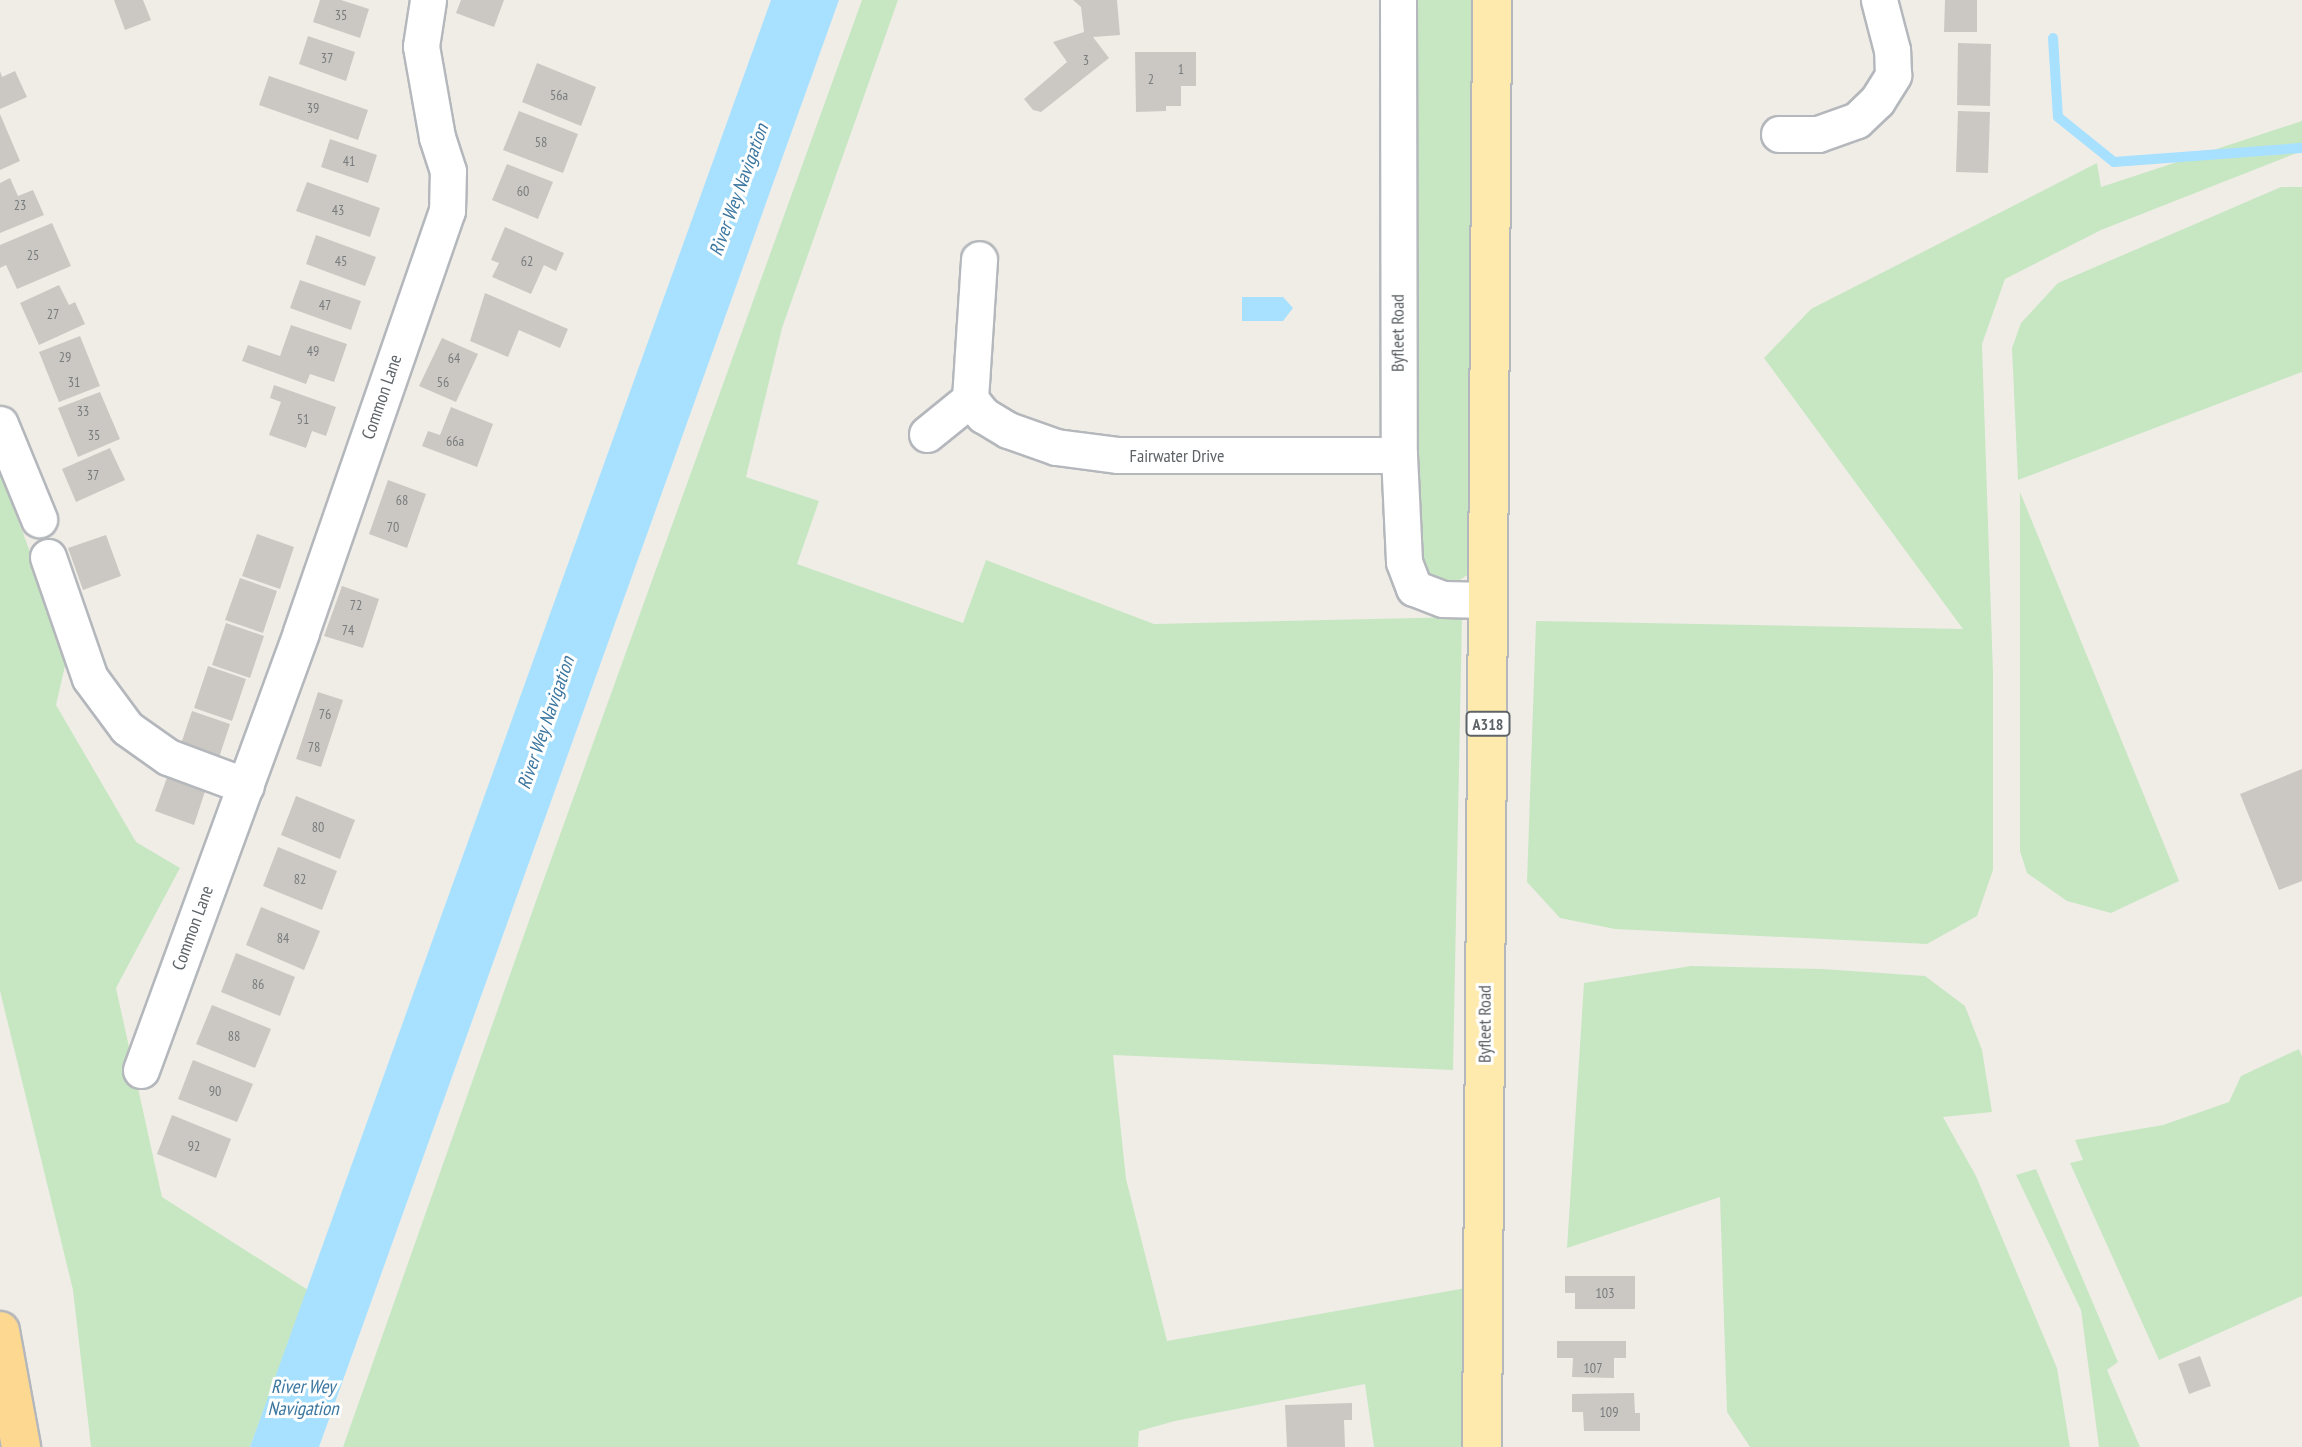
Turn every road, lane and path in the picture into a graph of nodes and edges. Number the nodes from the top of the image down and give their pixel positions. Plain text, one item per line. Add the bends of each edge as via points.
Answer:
1 (428, 0) edge
2 (1398, 0) edge
3 (1492, 0) edge
4 (1880, 0) edge
5 (1779, 137) dead end
6 (979, 259) dead end
7 (970, 400) junction
8 (0, 424) edge
9 (927, 434) dead end
10 (1399, 455) junction
11 (39, 519) dead end
12 (48, 556) dead end
13 (1488, 600) junction
14 (246, 786) junction
15 (141, 1070) dead end
16 (0, 1331) edge
17 (21, 1447) edge
18 (1482, 1447) edge

1 - 14 street, Common Lane via 421,46 437,137 448,171 447,211
2 - 10 street, Byfleet Road
3 - 13 main road, Byfleet Road / A318
4 - 5 street via 1893,75 1877,100 1857,120 1818,134
6 - 7 street
7 - 9 street
7 - 10 street, Fairwater Drive via 983,415 1008,430 1056,447 1118,455
8 - 11 street
10 - 13 street, Byfleet Road via 1404,562 1414,588 1443,600
12 - 14 street via 90,678 127,728 167,757
13 - 18 main road, Byfleet Road / A318
14 - 15 street, Common Lane
16 - 17 highway

